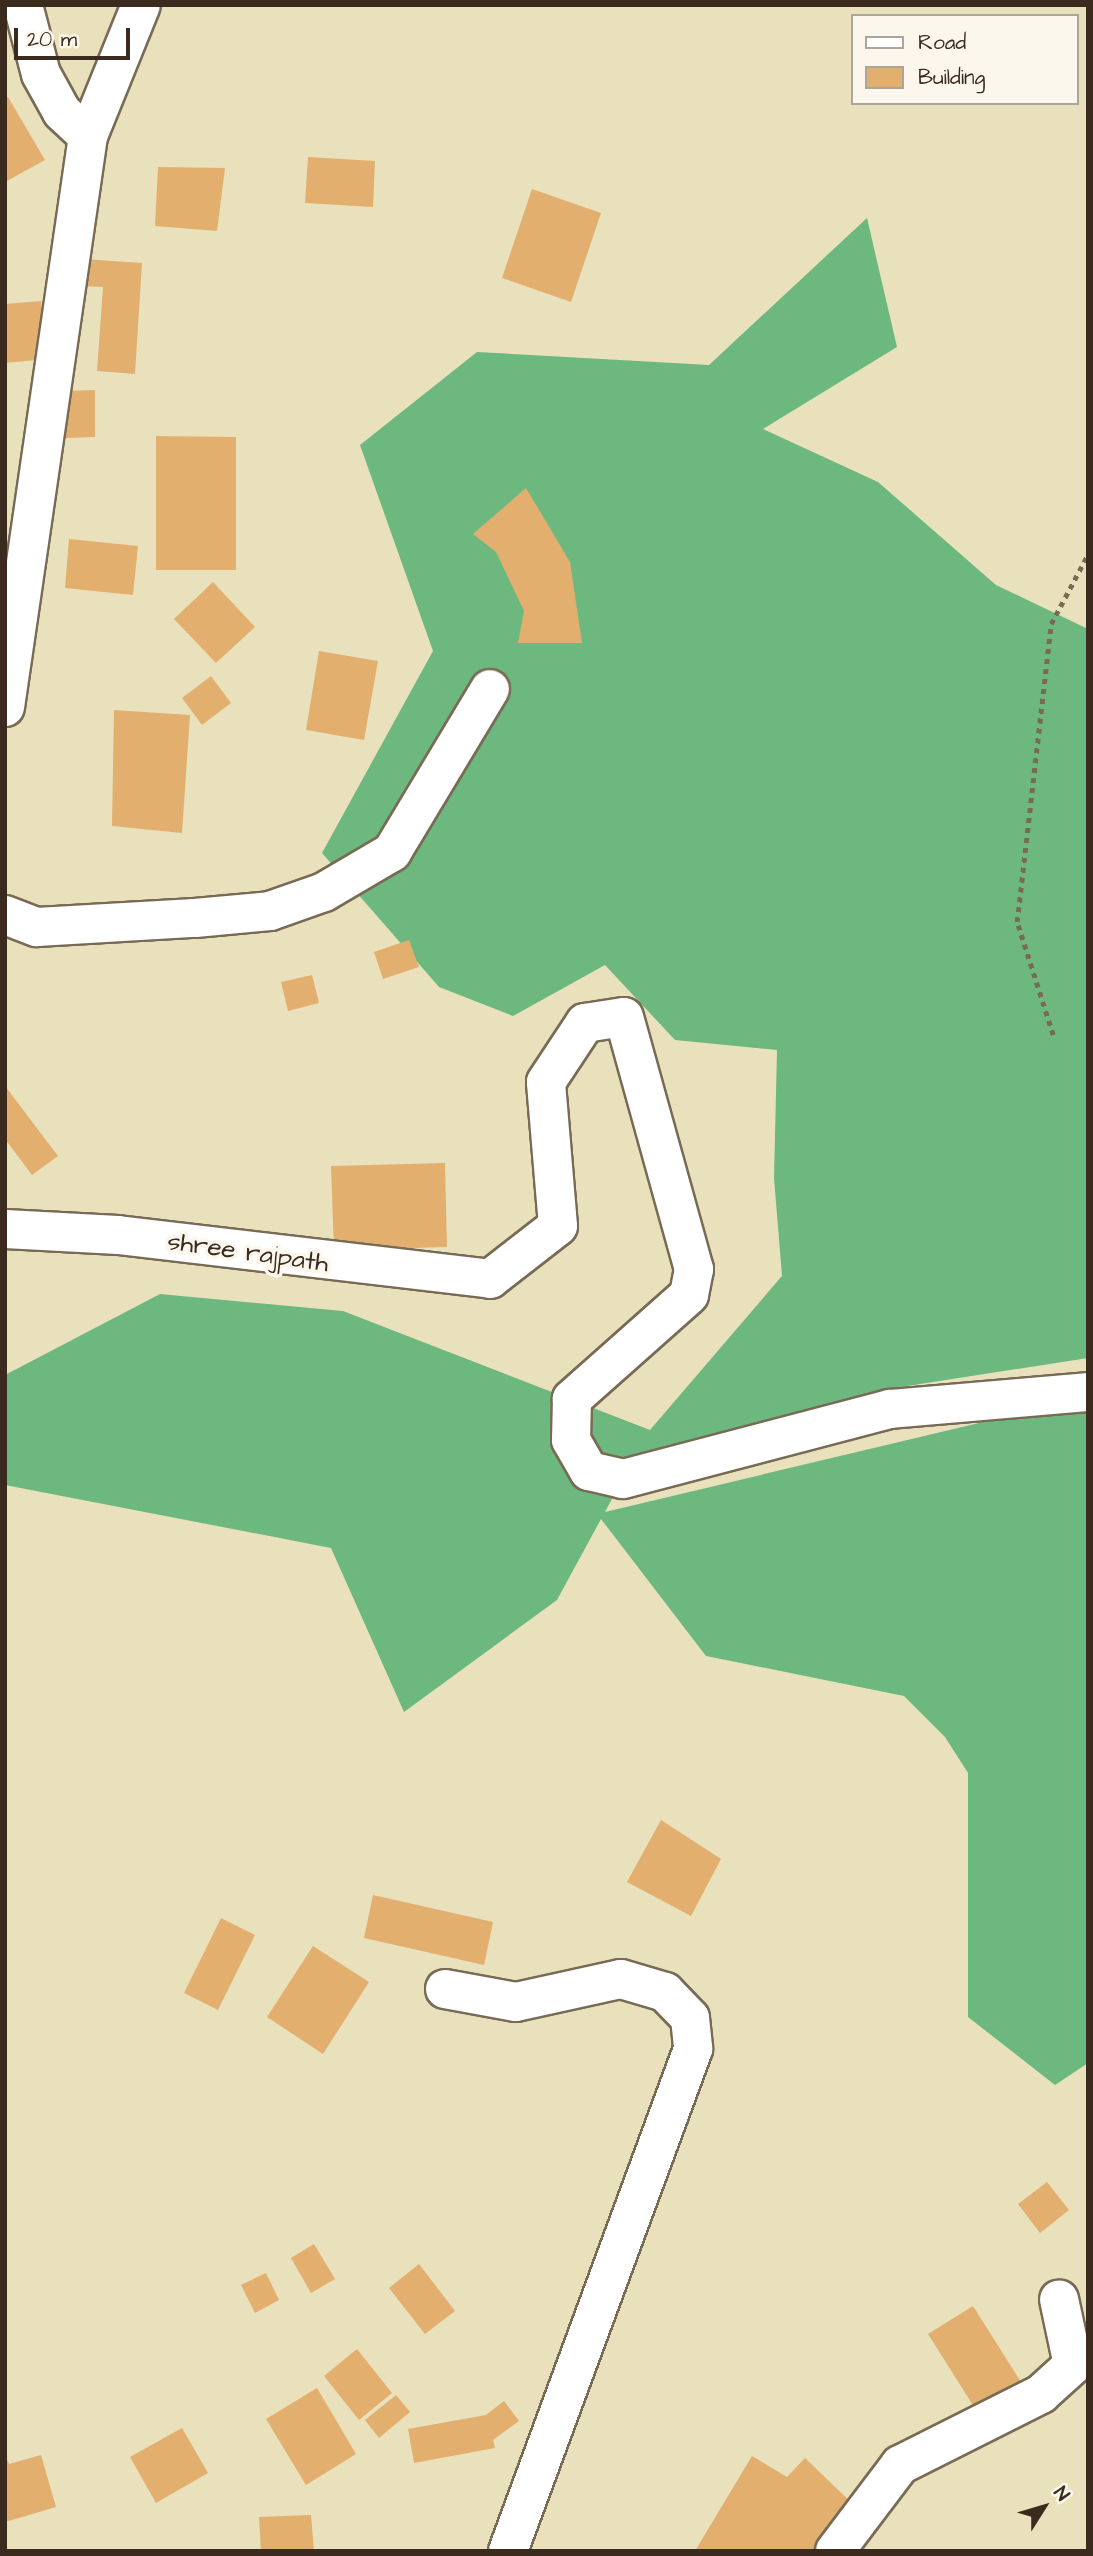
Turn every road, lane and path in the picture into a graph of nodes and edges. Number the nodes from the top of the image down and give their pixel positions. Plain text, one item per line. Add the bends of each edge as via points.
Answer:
1 (23, 5) edge
2 (141, 5) edge
3 (88, 135) junction
4 (1088, 554) edge
5 (490, 688) dead end
6 (5, 707) edge
7 (5, 915) edge
8 (1053, 1035) dead end
9 (5, 1229) edge
10 (1088, 1392) edge
11 (444, 1989) dead end
12 (1059, 2299) dead end
13 (508, 2551) edge
14 (835, 2551) edge

1 - 3 street via 41,74 62,112
2 - 3 street
3 - 6 street
4 - 8 path via 1051,624 1017,922
5 - 7 street via 392,852 324,892 270,911 195,918 37,928
9 - 10 street, shree rajpath via 118,1235 490,1279 558,1226 547,1082 585,1023 624,1017 694,1269 689,1295 572,1399 571,1440 589,1471 623,1479 890,1409
11 - 13 street via 516,2002 621,1979 665,1992 691,2018 694,2049
12 - 14 street via 1073,2365 1041,2394 900,2465

